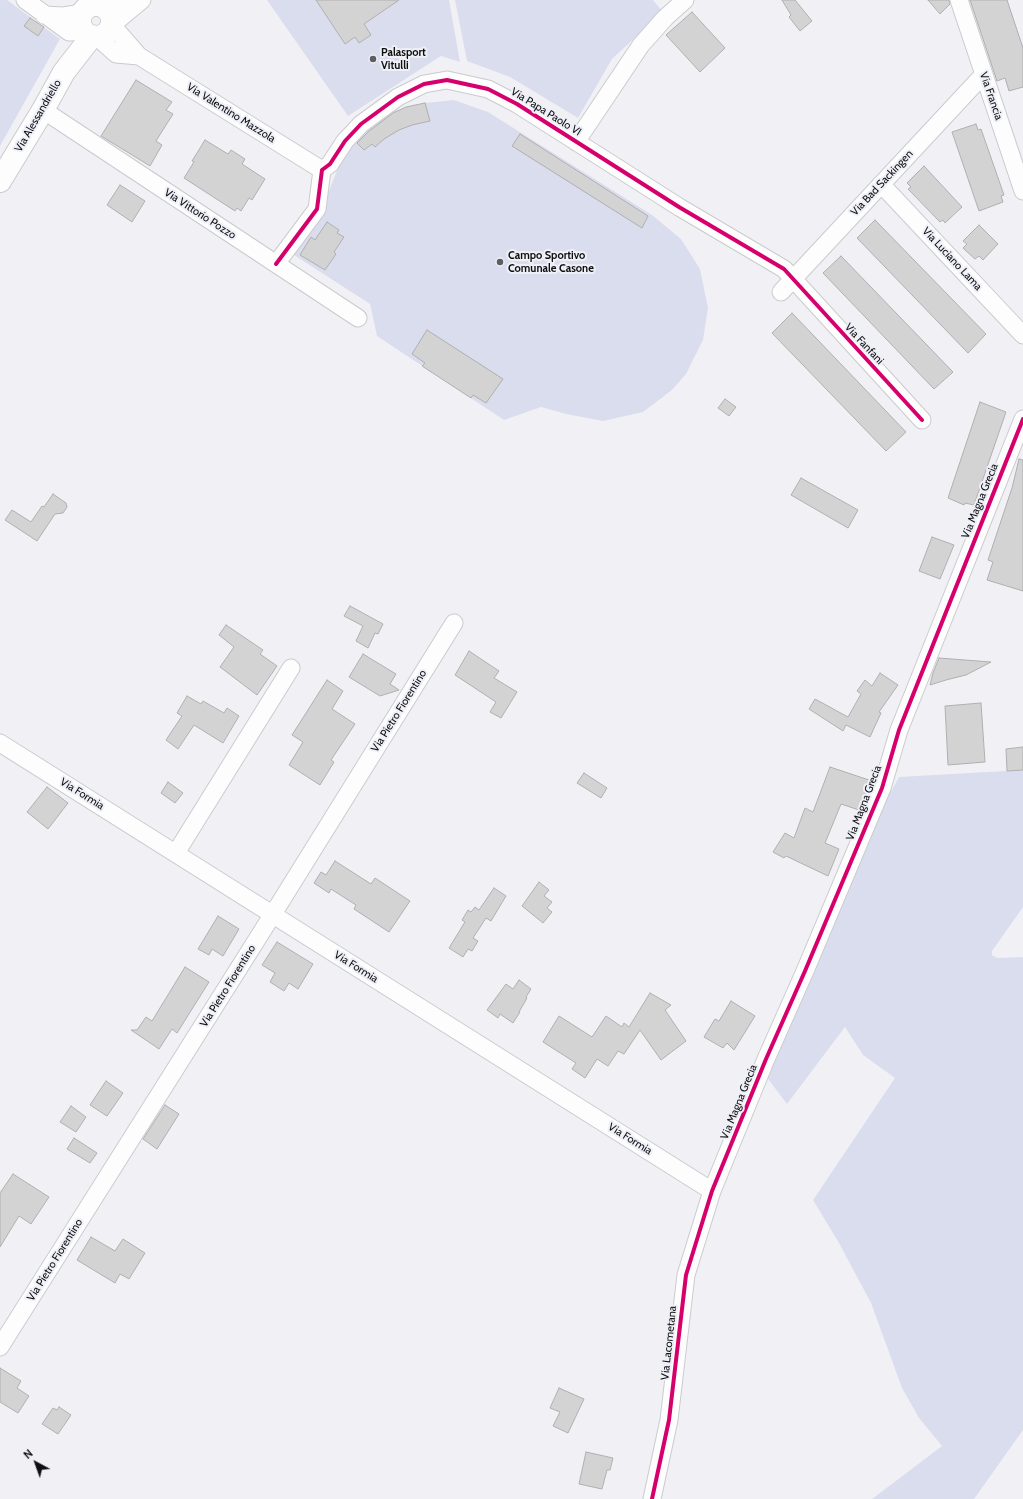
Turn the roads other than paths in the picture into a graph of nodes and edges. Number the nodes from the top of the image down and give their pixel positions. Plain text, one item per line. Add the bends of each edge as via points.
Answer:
1 (25, 0) edge
2 (142, 0) edge
3 (685, 0) edge
4 (959, 0) edge
5 (100, 16) edge
6 (984, 74) junction
7 (43, 110) junction
8 (576, 142) junction
9 (322, 170) junction
10 (0, 181) edge
11 (881, 184) junction
12 (1023, 192) edge
13 (276, 264) junction
14 (792, 279) junction
15 (781, 292) dead end
16 (358, 318) dead end
17 (1023, 335) edge
18 (1023, 419) edge
19 (922, 420) dead end
20 (454, 623) dead end
21 (291, 668) dead end
22 (0, 742) edge
23 (176, 853) junction
24 (273, 914) junction
25 (712, 1191) junction
26 (0, 1347) edge
27 (652, 1499) edge

1 - 5 street via 44,15
2 - 5 street
3 - 8 street via 641,46
4 - 6 street, Via Francia
5 - 7 street, Via Alessandriello via 70,50 64,72
5 - 9 street, Via Valentino Mazzola via 139,56
6 - 11 street, Via Bad Sackingen
6 - 12 street, Via Francia
7 - 10 street, Via Alessandriello
7 - 13 street, Via Vittorio Pozzo
8 - 9 street, Via Papa Paolo VI via 517,104 488,89 447,80 424,84 376,112 345,140 330,164
8 - 14 street, Via Papa Paolo VI via 784,269
9 - 13 street via 317,208
11 - 14 street, Via Bad Sackingen
11 - 17 street, Via Luciano Lama
13 - 16 street, Via Vittorio Pozzo
14 - 15 street, Via Bad Sackingen
14 - 19 street, Via Fanfani
18 - 25 street, Via Magna Grecia via 899,730 882,788
20 - 24 street, Via Pietro Fiorentino
21 - 23 street
22 - 23 street, Via Formia
23 - 24 street, Via Formia
24 - 25 street, Via Formia
24 - 26 street, Via Pietro Fiorentino
25 - 27 street, Via Lacometana via 686,1275 669,1420

